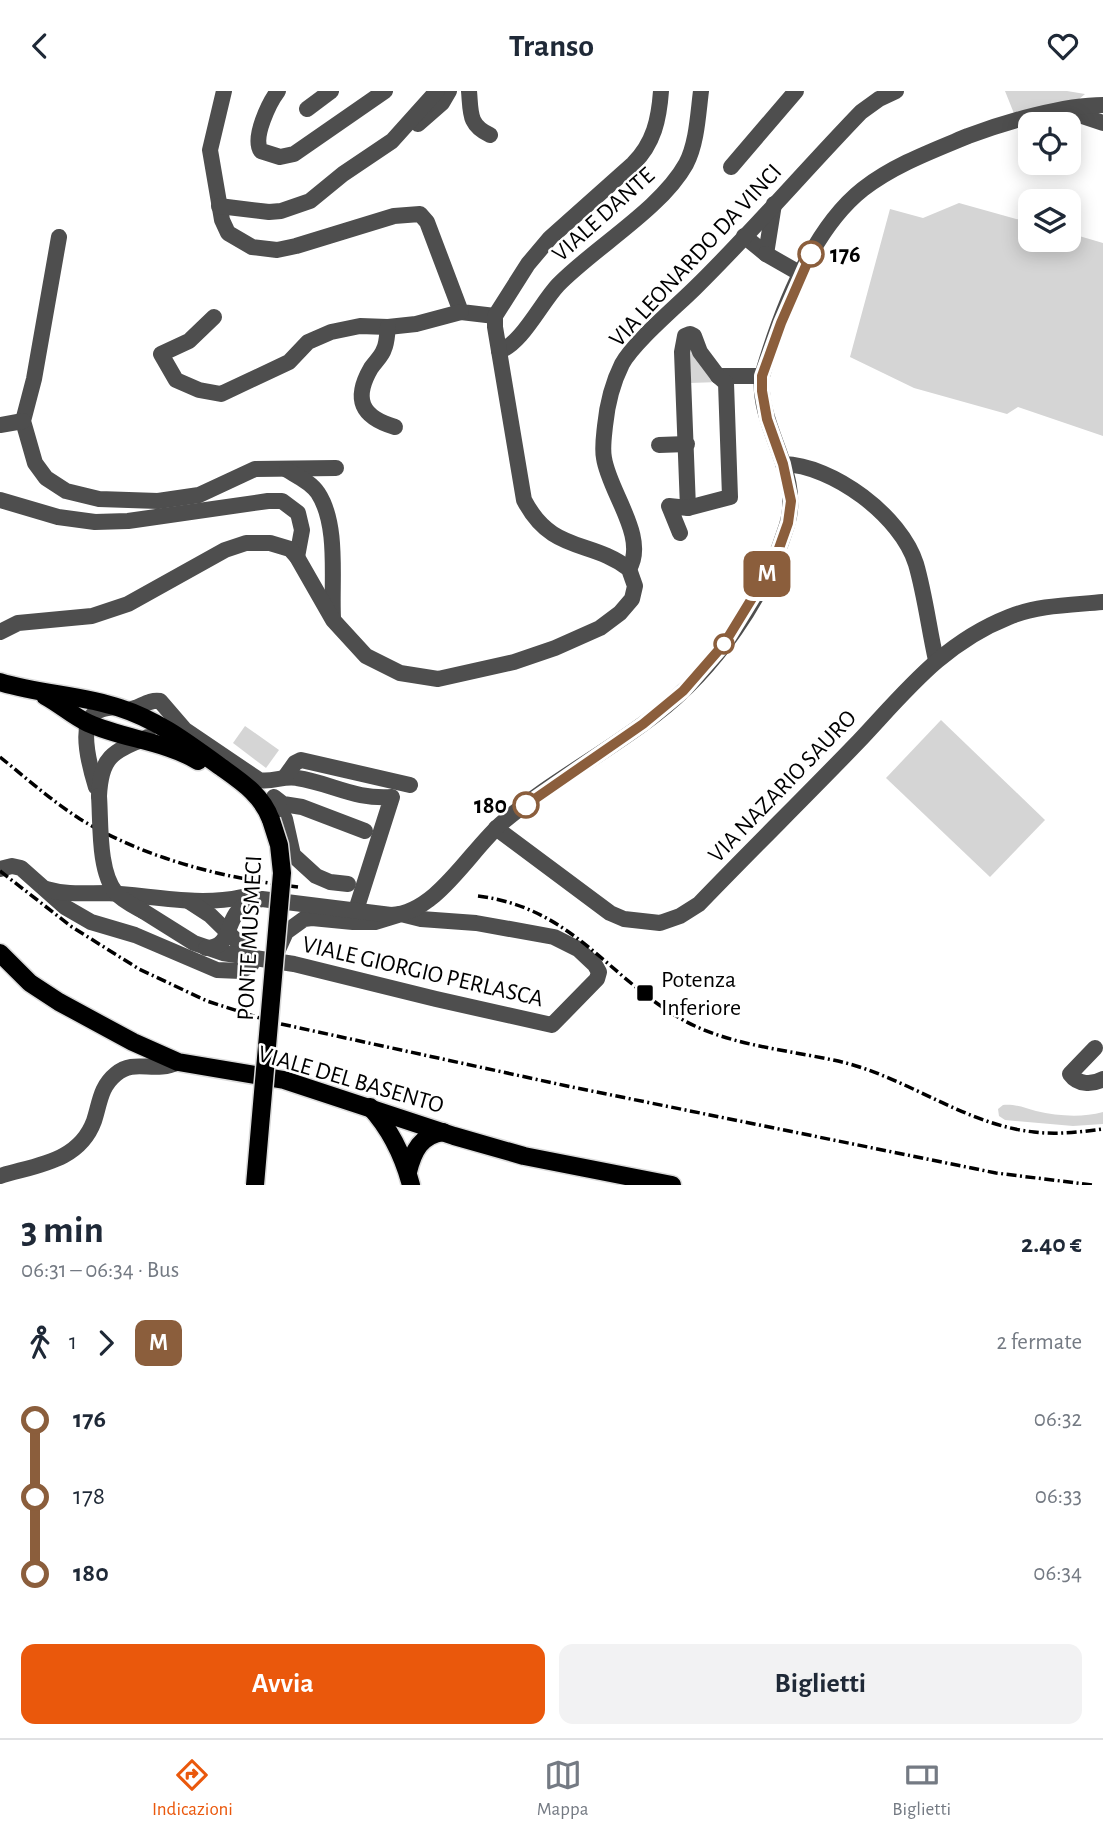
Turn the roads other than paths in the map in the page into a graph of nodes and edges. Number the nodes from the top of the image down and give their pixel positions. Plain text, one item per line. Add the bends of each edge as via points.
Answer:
1 (224, 91) edge
2 (278, 91) edge
3 (331, 91) edge
4 (385, 91) edge
5 (437, 91) edge
6 (449, 91) edge
7 (469, 91) edge
8 (662, 91) edge
9 (701, 91) edge
10 (796, 91) edge
11 (887, 93) edge
12 (1103, 106) edge
13 (307, 109) dead end
14 (1065, 110) junction
15 (1103, 123) edge
16 (489, 135) dead end
17 (392, 141) junction
18 (731, 167) dead end
19 (774, 204) junction
20 (219, 206) junction
21 (744, 236) junction
22 (59, 237) dead end
23 (766, 254) junction
24 (801, 274) junction
25 (461, 312) junction
26 (495, 316) junction
27 (214, 317) dead end
28 (388, 327) junction
29 (499, 351) junction
30 (718, 376) junction
31 (762, 376) junction
32 (23, 421) junction
33 (0, 425) edge
34 (395, 427) dead end
35 (687, 444) junction
36 (659, 445) dead end
37 (783, 464) junction
38 (336, 468) dead end
39 (285, 469) junction
40 (656, 495) dead end
41 (0, 500) edge
42 (669, 506) junction
43 (688, 508) junction
44 (680, 533) dead end
45 (297, 557) junction
46 (629, 569) junction
47 (1103, 602) edge
48 (0, 616) edge
49 (333, 620) junction
50 (31, 621) junction
51 (0, 632) edge
52 (936, 660) junction
53 (0, 673) edge
54 (0, 682) edge
55 (30, 690) junction
56 (127, 711) junction
57 (88, 723) junction
58 (176, 729) junction
59 (139, 741) junction
60 (285, 777) junction
61 (266, 782) junction
62 (410, 785) dead end
63 (99, 796) junction
64 (276, 801) junction
65 (267, 822) junction
66 (496, 828) junction
67 (365, 831) dead end
68 (104, 860) junction
69 (0, 869) edge
70 (348, 884) dead end
71 (45, 888) junction
72 (105, 893) junction
73 (242, 897) junction
74 (183, 899) junction
75 (262, 899) junction
76 (356, 910) junction
77 (401, 914) junction
78 (214, 918) junction
79 (109, 927) junction
80 (233, 931) junction
81 (208, 948) junction
82 (0, 953) edge
83 (254, 958) junction
84 (280, 958) junction
85 (1095, 1048) dead end
86 (178, 1062) junction
87 (1103, 1079) edge
88 (370, 1107) junction
89 (443, 1132) junction
90 (0, 1175) edge
91 (410, 1181) edge
92 (246, 1185) edge
93 (255, 1185) edge
94 (672, 1185) edge

1 - 20 street via 210,150
2 - 4 street via 257,141 261,151 281,157 295,154
3 - 13 street
5 - 17 street
6 - 17 street via 434,111
7 - 16 street via 472,120 478,130
8 - 26 street via 656,128 644,151 550,237
9 - 29 street, VIALE DANTE via 692,148 675,180 659,199 559,283 512,347
10 - 18 street
11 - 19 street, VIA LEONARDO DA VINCI via 861,112
12 - 14 street
14 - 15 street
14 - 24 street via 992,127 876,180 832,221
17 - 20 street via 298,206 269,212
19 - 21 street, VIA LEONARDO DA VINCI
19 - 23 street
20 - 25 street via 228,233 262,250 296,246 394,216 420,214
21 - 23 street
21 - 46 street, VIA LEONARDO DA VINCI via 632,351 615,381 603,456 634,539
22 - 32 street
23 - 24 street
24 - 31 street
25 - 26 street
25 - 28 street
26 - 29 street
27 - 28 street via 189,341 161,354 177,380 221,394 289,362 308,342 331,332
28 - 34 street via 384,350 371,368 361,399 366,414
29 - 46 street via 528,508 560,538
30 - 31 street
30 - 35 street via 694,336 685,336
30 - 43 street via 726,383 730,497
31 - 37 street via 767,419
32 - 33 street
32 - 39 street via 36,463 46,478 66,491 99,499 158,501 199,495 256,469
35 - 36 street
35 - 43 street
37 - 52 street via 798,464 833,476 891,522 915,563
37 - 66 street via 791,501 788,523 765,577 724,644 657,713
38 - 39 street
39 - 49 street via 318,492 331,526
40 - 42 street
41 - 45 street via 94,522 282,501 298,513 302,530
42 - 43 street
42 - 44 street
45 - 49 street
45 - 50 street via 290,549 270,543 246,543 128,604 92,616
46 - 49 street, VIA LEONARDO DA VINCI via 635,586 632,599 600,628 514,662 438,679 380,665 356,647
47 - 52 street, VIA NAZARIO SAURO via 1023,611 971,635
48 - 50 street
50 - 51 street
52 - 66 street, VIA NAZARIO SAURO via 699,904 680,916 649,923 610,913
53 - 55 main road
54 - 55 main road
55 - 56 main road
55 - 57 main road
56 - 57 street via 97,712
56 - 58 main road
56 - 59 street via 145,727
57 - 59 main road
57 - 63 street via 86,738
58 - 59 street
58 - 61 street
58 - 65 main road via 247,786 260,800
59 - 63 street via 104,764
59 - 65 main road via 173,749 210,768 246,795
60 - 61 street
60 - 62 street via 301,760
60 - 76 street via 373,799 392,797
61 - 64 street
63 - 68 street, VIALE GIORGIO PERLASCA, bridge
64 - 67 street
64 - 70 street via 293,855 316,876
65 - 84 main road, PONTE MUSMECI, bridge via 279,845 282,873
65 - 92 main road, PONTE MUSMECI via 272,874
66 - 77 street via 443,887
68 - 73 street, bridge via 113,877 126,886
68 - 81 street, VIALE GIORGIO PERLASCA, bridge via 115,891
69 - 71 street via 21,868
71 - 72 street via 69,894
71 - 79 street via 65,907
72 - 74 street
72 - 79 street via 94,909
73 - 74 street
73 - 75 street
74 - 78 street
75 - 76 street
75 - 80 street via 244,905
76 - 77 street
77 - 84 street via 375,922 304,919 286,932
77 - 84 street, VIALE GIORGIO PERLASCA via 554,937 578,949 598,976 552,1025
78 - 80 street
78 - 81 street via 218,935 216,944
79 - 83 street via 217,970 241,971
80 - 81 street
80 - 83 street
81 - 83 street, VIALE GIORGIO PERLASCA
82 - 86 main road, VIALE DEL BASENTO via 30,983 59,1002
83 - 84 street, VIALE GIORGIO PERLASCA
84 - 93 main road, PONTE MUSMECI, bridge
85 - 87 street via 1070,1075 1085,1083
86 - 88 main road, VIALE DEL BASENTO via 284,1080
86 - 90 street via 166,1068 135,1065 119,1072 104,1086 94,1122 69,1154
88 - 89 main road, VIALE DEL BASENTO
88 - 91 main road via 390,1133
89 - 91 main road via 418,1145
89 - 94 main road, VIALE DEL BASENTO via 524,1156

